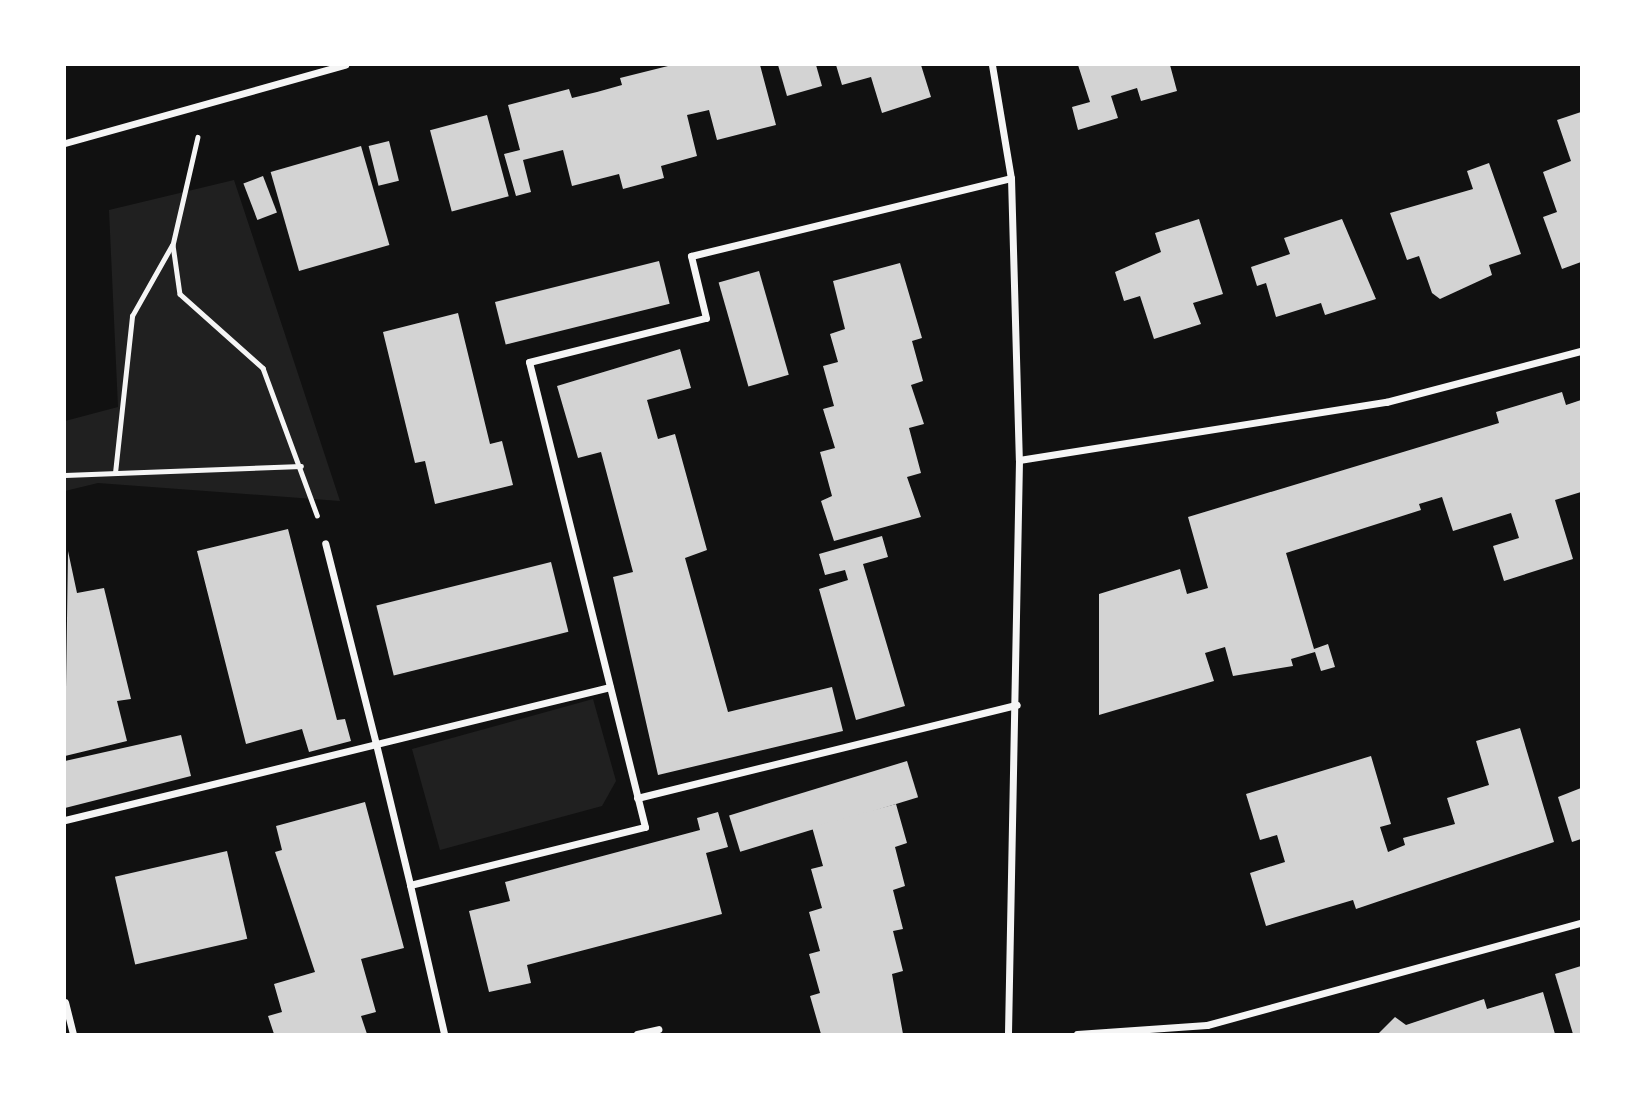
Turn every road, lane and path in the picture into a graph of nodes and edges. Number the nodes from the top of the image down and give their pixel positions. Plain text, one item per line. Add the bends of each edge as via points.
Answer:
1 (341, 65) edge
2 (992, 65) edge
3 (205, 108) junction
4 (65, 143) edge
5 (1011, 178) junction
6 (173, 245) junction
7 (1581, 351) edge
8 (1019, 460) junction
9 (301, 466) junction
10 (115, 473) junction
11 (65, 475) edge
12 (325, 542) joint
13 (610, 687) junction
14 (1017, 705) junction
15 (376, 744) junction
16 (637, 798) junction
17 (65, 820) edge
18 (410, 885) junction
19 (1581, 923) edge
20 (65, 1002) edge
21 (658, 1030) dead end
22 (73, 1034) edge
23 (444, 1034) edge
24 (637, 1034) edge
25 (1008, 1034) edge
26 (1077, 1034) edge

1 - 3 street
2 - 5 street
3 - 4 street
3 - 6 path
5 - 8 street
5 - 13 street via 691,256 706,318 529,362
6 - 9 path via 180,294 263,368
6 - 10 path via 132,316 126,419
7 - 8 street via 1386,402
8 - 14 street
9 - 10 path
9 - 12 path
10 - 11 path
12 - 15 street
13 - 15 street
13 - 16 street
14 - 16 street
14 - 25 street
15 - 17 street
15 - 18 street
16 - 18 street via 645,827
18 - 23 street
19 - 26 street via 1207,1025
20 - 22 street
21 - 24 street

